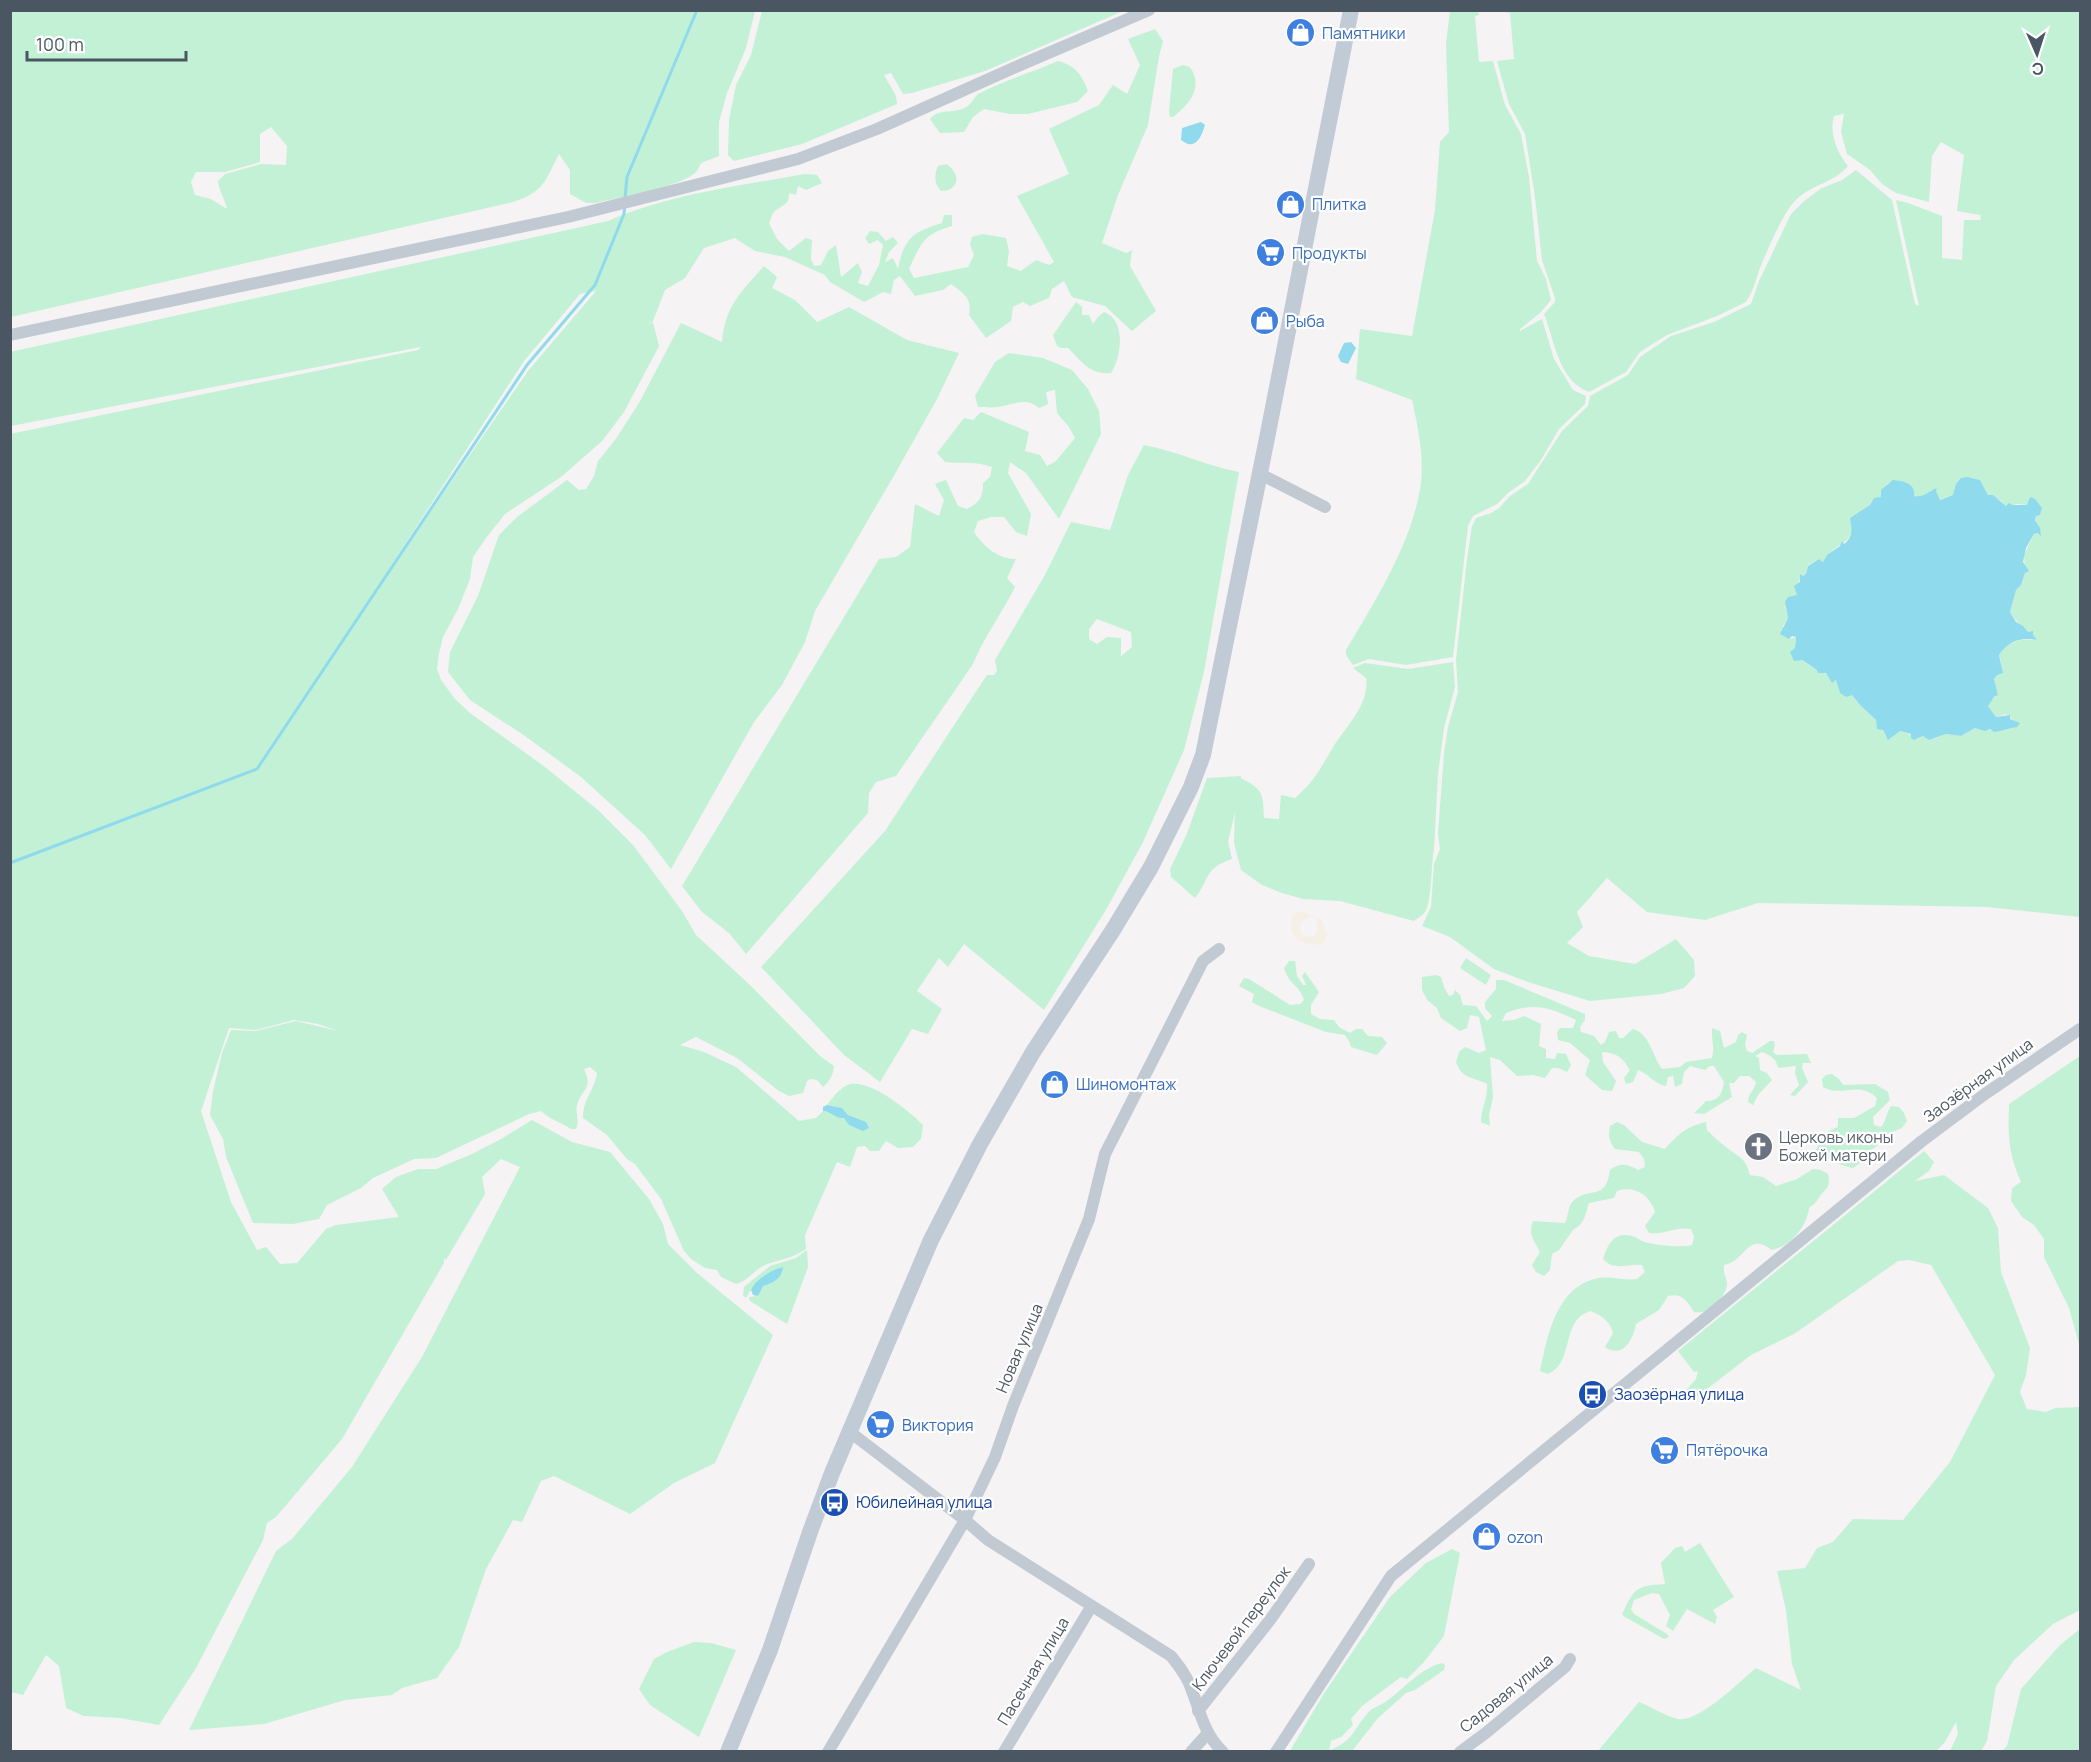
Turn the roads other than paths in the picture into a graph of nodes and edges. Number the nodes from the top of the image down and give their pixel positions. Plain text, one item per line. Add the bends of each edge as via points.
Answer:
1 (1149, 10) edge
2 (1351, 10) edge
3 (10, 335) edge
4 (1260, 474) junction
5 (1325, 507) dead end
6 (1219, 949) dead end
7 (2080, 1029) edge
8 (850, 1432) junction
9 (965, 1520) junction
10 (1309, 1564) dead end
11 (1091, 1607) junction
12 (1570, 1659) dead end
13 (1198, 1711) junction
14 (1208, 1733) junction
15 (729, 1752) edge
16 (828, 1752) edge
17 (1004, 1752) edge
18 (1191, 1752) edge
19 (1223, 1752) edge
20 (1276, 1752) edge
21 (1460, 1752) edge

1 - 3 street via 877,129 798,159 568,217
2 - 4 main road
4 - 5 street
4 - 8 main road via 1210,726 1191,787 1151,867 1033,1052 980,1144 931,1240
6 - 9 street, Новая улица via 1203,961 1105,1154 1076,1254 995,1457
7 - 20 street, Заозёрная улица via 1922,1141 1391,1576
8 - 9 street
8 - 15 main road
9 - 11 street via 988,1540
9 - 16 street, Новая улица
10 - 13 street, Ключевой переулок
11 - 13 street via 1171,1656 1191,1687
11 - 17 street, Пасечная улица
12 - 21 street, Садовая улица
13 - 14 street
14 - 18 street
14 - 19 street

